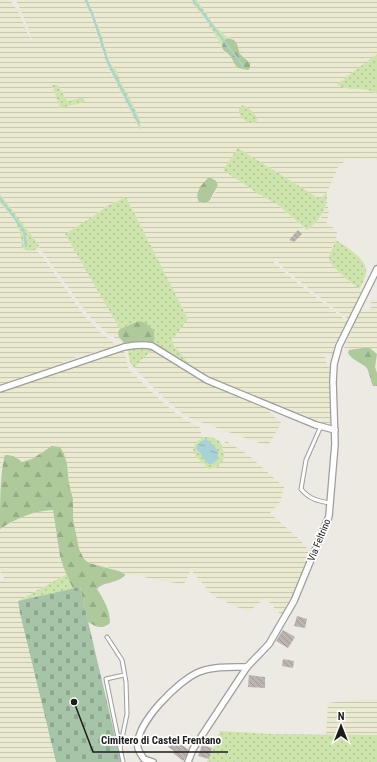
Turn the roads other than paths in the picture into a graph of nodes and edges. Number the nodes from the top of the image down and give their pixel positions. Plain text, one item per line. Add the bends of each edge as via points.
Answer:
1 (377, 269) edge
2 (0, 389) edge
3 (321, 426) junction
4 (335, 430) junction
5 (330, 503) junction
6 (107, 637) dead end
7 (247, 667) junction
8 (124, 675) junction
9 (120, 748) junction
10 (123, 762) edge
11 (153, 762) edge
12 (188, 762) edge

1 - 4 street, Via Feltrino via 339,346 334,364
2 - 3 street via 124,347 145,344 207,380
3 - 4 street
3 - 5 lane via 306,460 301,489 307,496
4 - 5 street, Via Feltrino
5 - 7 street, Via Feltrino via 329,516 294,601 269,644
6 - 8 lane via 122,660
7 - 11 street via 210,668 198,672 158,704 150,714 138,743 138,749 144,759
7 - 12 street, Via Feltrino via 193,749
8 - 9 lane via 127,714
8 - 9 lane via 106,679
9 - 10 lane

